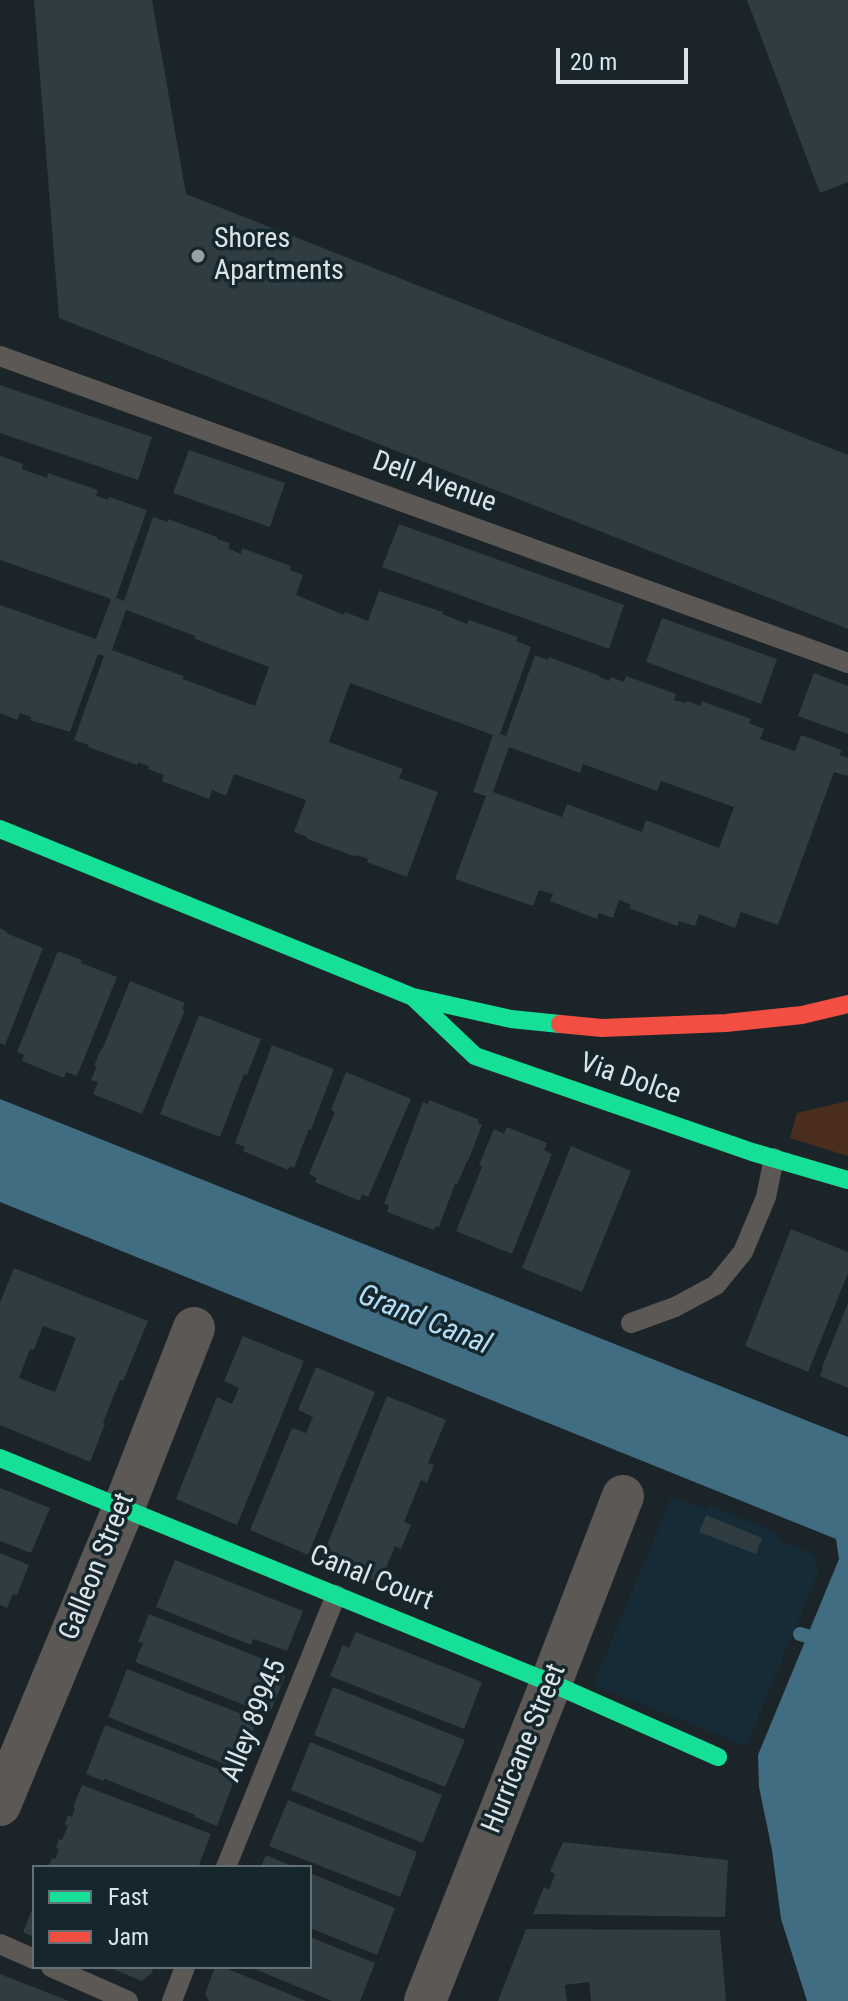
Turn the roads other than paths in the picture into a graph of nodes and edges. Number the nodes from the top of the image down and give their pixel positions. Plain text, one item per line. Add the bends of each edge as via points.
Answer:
1 (0, 356) edge
2 (848, 663) edge
3 (0, 829) edge
4 (413, 997) junction
5 (848, 1004) edge
6 (774, 1158) junction
7 (848, 1180) edge
8 (631, 1323) dead end
9 (194, 1328) dead end
10 (0, 1458) edge
11 (623, 1496) dead end
12 (124, 1507) junction
13 (336, 1595) junction
14 (551, 1683) junction
15 (718, 1757) dead end
16 (0, 1805) edge
17 (227, 1865) edge
18 (0, 1944) edge
19 (32, 1958) edge
20 (56, 1969) edge
21 (184, 1969) edge
22 (128, 2001) edge
23 (172, 2001) edge
24 (425, 2001) edge

1 - 2 lane, Dell Avenue
3 - 4 street, Via Dolce
4 - 5 street, Via Dolce via 511,1019 602,1028 726,1023
4 - 6 street, Via Dolce via 475,1056
6 - 7 street, Via Dolce
6 - 8 lane via 766,1197 743,1252 716,1285
9 - 12 street, Galleon Street
10 - 12 street, Canal Court
11 - 14 street, Hurricane Street
12 - 13 street, Canal Court
12 - 16 street, Galleon Street
13 - 14 street, Canal Court
13 - 17 lane, Alley 89945
14 - 15 street, Canal Court
14 - 24 street, Hurricane Street
18 - 19 lane
20 - 22 lane
21 - 23 lane

